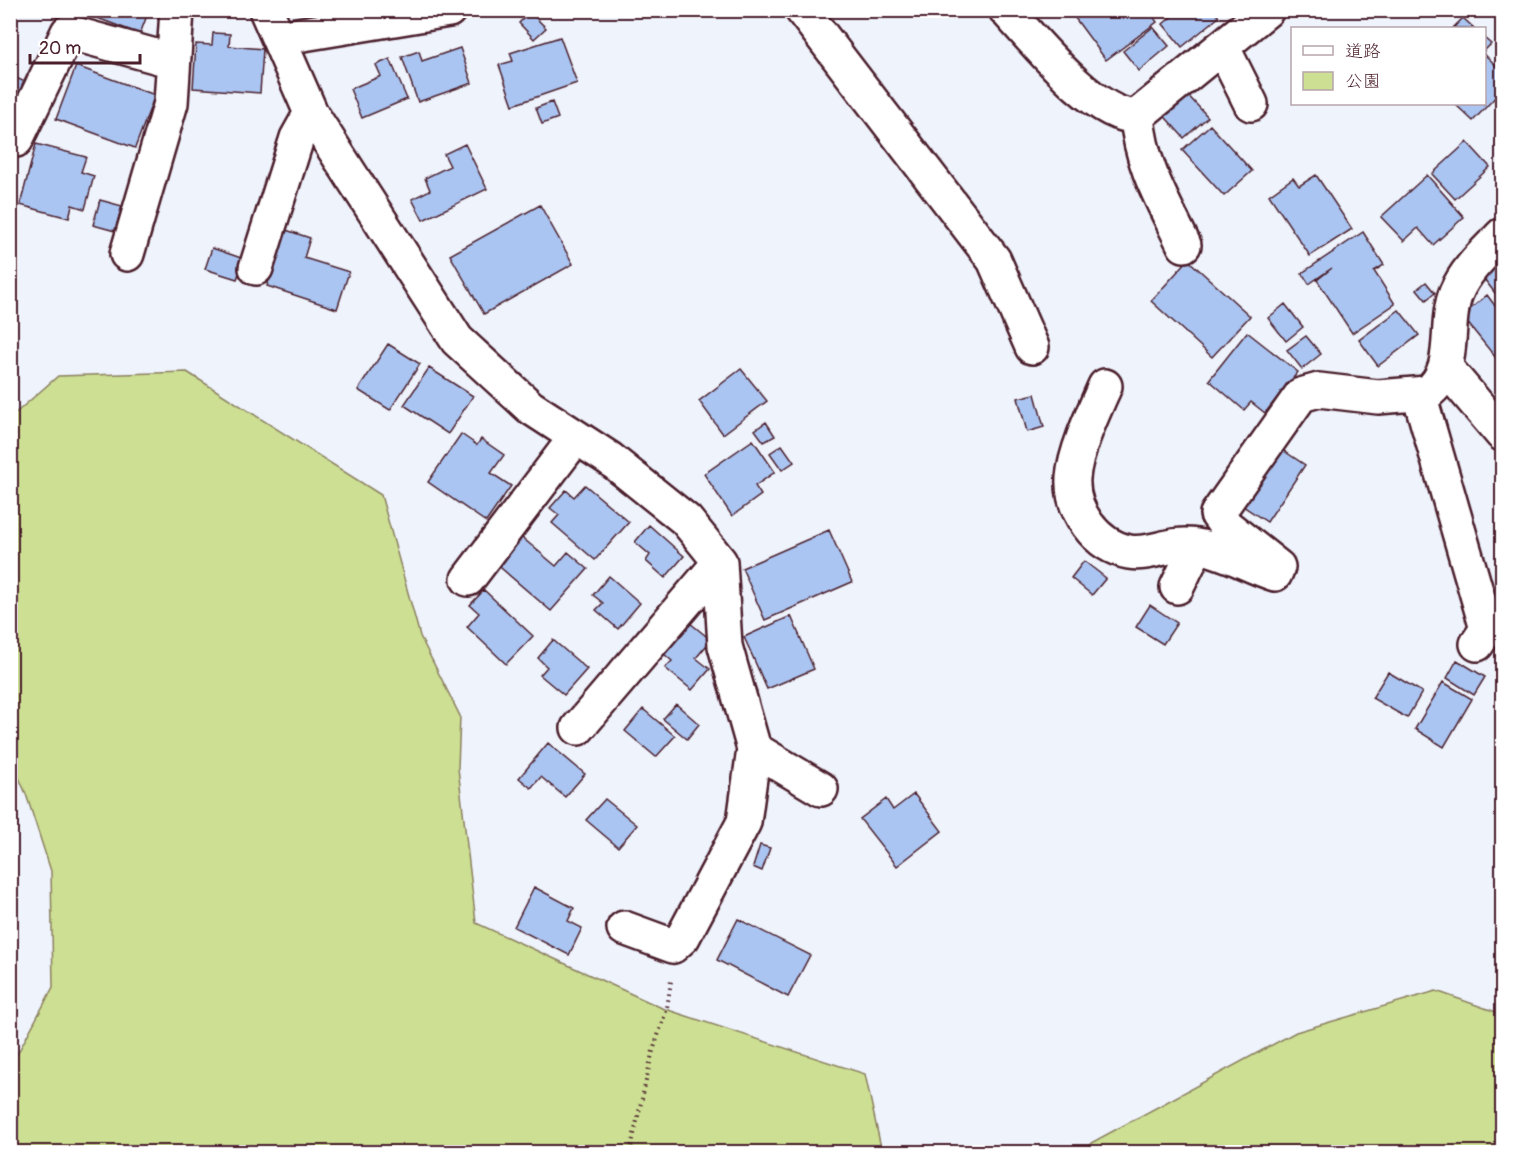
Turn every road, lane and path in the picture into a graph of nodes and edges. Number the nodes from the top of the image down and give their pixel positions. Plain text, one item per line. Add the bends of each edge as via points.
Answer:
1 (177, 10) edge
2 (449, 10) edge
3 (802, 10) edge
4 (1006, 10) edge
5 (273, 24) edge
6 (1241, 25) edge
7 (173, 61) junction
8 (1251, 104) dead end
9 (311, 113) junction
10 (1137, 116) junction
11 (16, 140) dead end
12 (1503, 235) edge
13 (1184, 245) dead end
14 (127, 254) dead end
15 (255, 268) dead end
16 (1032, 347) dead end
17 (1446, 368) junction
18 (1104, 386) dead end
19 (1419, 394) junction
20 (1503, 434) edge
21 (576, 437) junction
22 (1197, 546) junction
23 (720, 562) junction
24 (468, 579) dead end
25 (1177, 586) dead end
26 (1477, 644) dead end
27 (578, 728) dead end
28 (754, 749) junction
29 (821, 789) dead end
30 (624, 928) dead end
31 (677, 942) junction
32 (630, 1152) edge

1 - 7 street
2 - 5 street
3 - 16 street via 994,260
4 - 10 street via 1082,89 1112,112
5 - 9 street
6 - 8 street
6 - 10 street
7 - 11 street via 68,32
7 - 14 street via 171,103
9 - 15 street via 297,138
9 - 21 street via 457,340 530,407
10 - 13 street via 1139,146
12 - 17 street via 1468,270 1455,295
17 - 19 street via 1432,389
17 - 20 street
18 - 22 street via 1073,478 1079,509 1101,541 1118,549 1148,552 1176,543
19 - 22 street via 1378,397 1319,390 1301,395 1217,514 1225,525 1278,567 1275,574
19 - 26 street via 1486,629
21 - 23 street via 686,520
21 - 24 street
22 - 25 street
23 - 27 street
23 - 28 street via 725,646
28 - 29 street
28 - 31 street via 744,822
30 - 31 street via 662,944 673,946
31 - 32 path via 667,1008 652,1054

